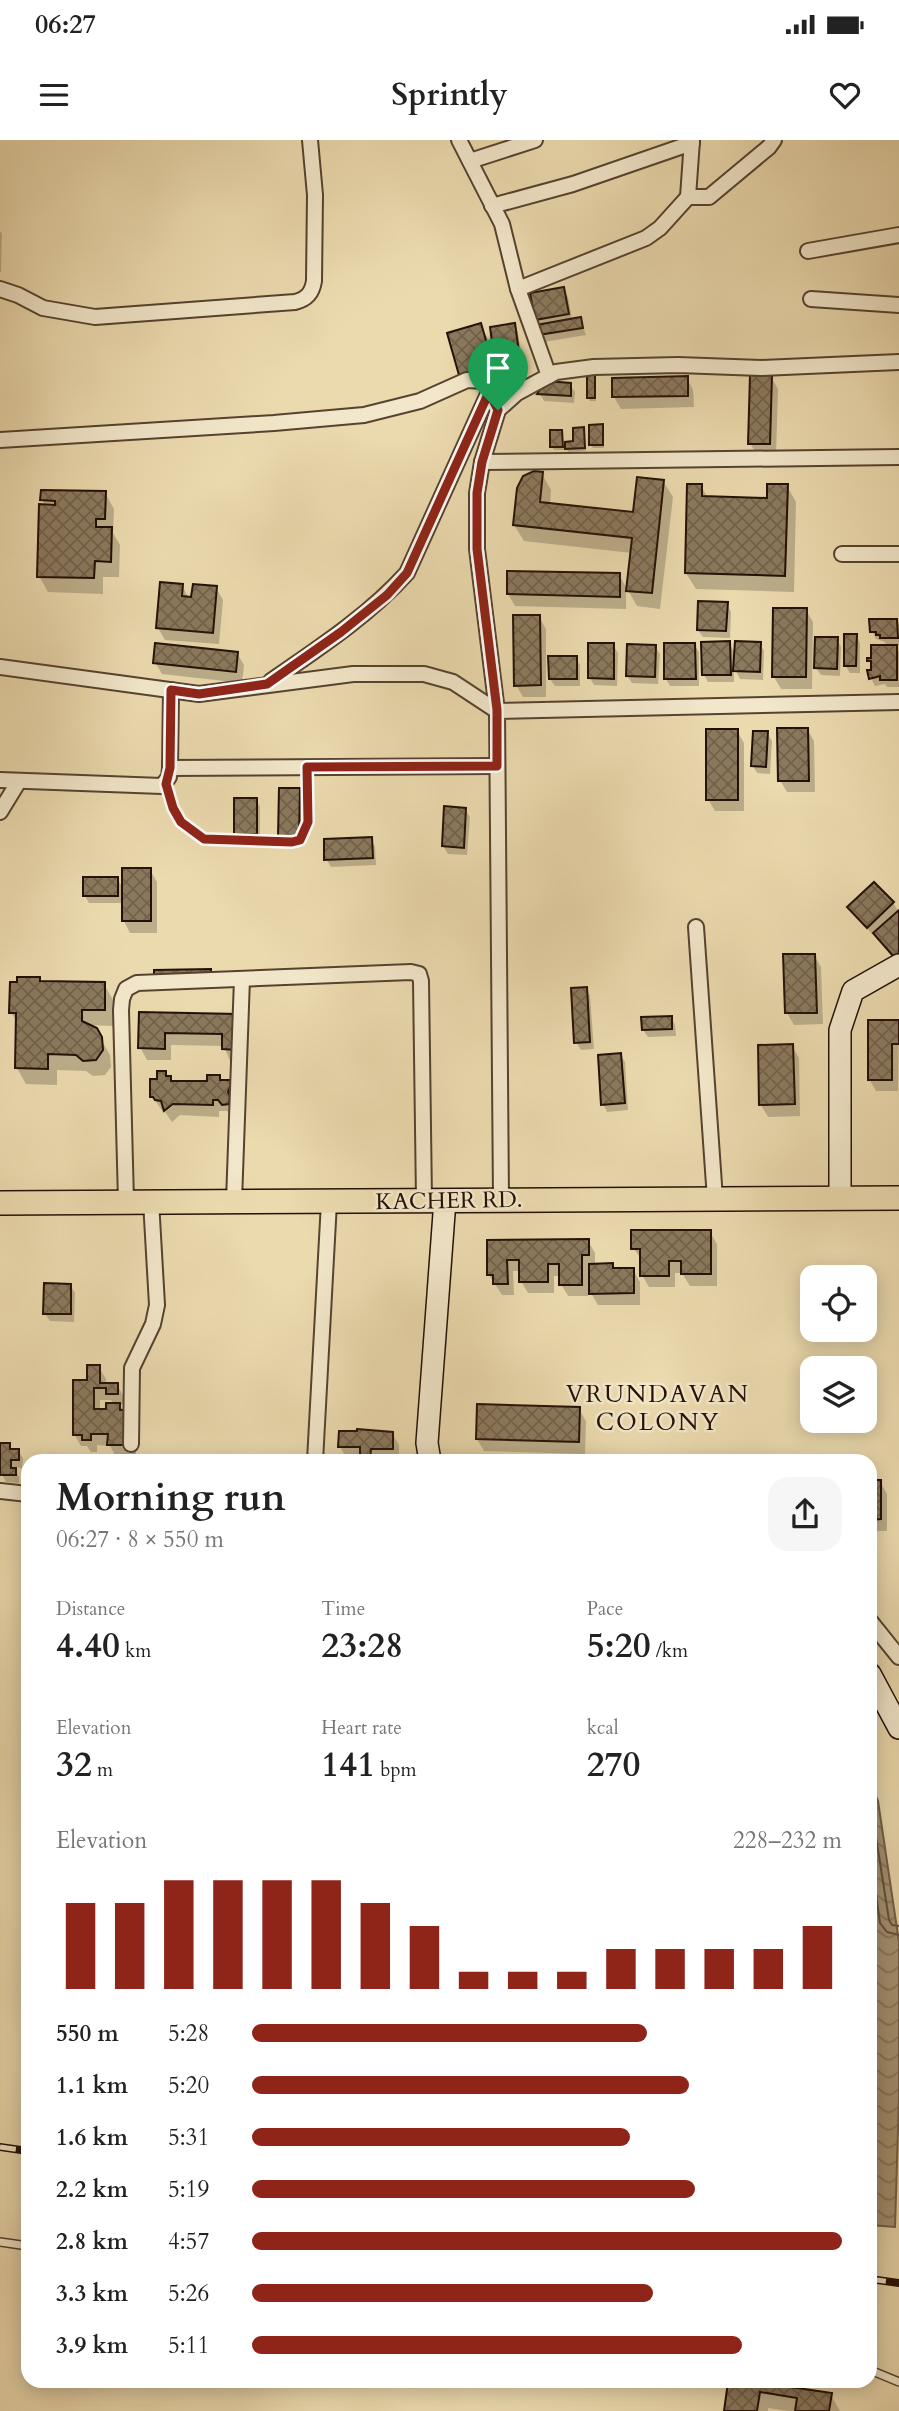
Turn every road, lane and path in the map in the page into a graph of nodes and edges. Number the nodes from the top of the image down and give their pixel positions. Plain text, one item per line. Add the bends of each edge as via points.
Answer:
1 (310, 140) edge
2 (459, 140) edge
3 (535, 140) edge
4 (774, 140) edge
5 (692, 141) edge
6 (470, 162) junction
7 (688, 197) junction
8 (492, 206) junction
9 (899, 235) edge
10 (808, 251) dead end
11 (0, 289) edge
12 (518, 289) junction
13 (811, 299) dead end
14 (899, 304) edge
15 (899, 362) edge
16 (549, 376) junction
17 (489, 392) junction
18 (498, 410) junction
19 (0, 440) edge
20 (899, 457) edge
21 (482, 462) junction
22 (842, 554) dead end
23 (899, 554) edge
24 (0, 667) edge
25 (267, 684) junction
26 (171, 690) junction
27 (899, 702) edge
28 (497, 710) junction
29 (497, 766) junction
30 (307, 767) junction
31 (170, 768) junction
32 (0, 780) edge
33 (19, 781) junction
34 (166, 784) junction
35 (0, 812) edge
36 (696, 927) dead end
37 (899, 965) edge
38 (242, 979) junction
39 (840, 1198) junction
40 (899, 1198) edge
41 (501, 1199) junction
42 (715, 1199) junction
43 (233, 1200) junction
44 (434, 1200) junction
45 (126, 1201) junction
46 (151, 1201) junction
47 (329, 1202) junction
48 (0, 1203) edge
49 (131, 1444) dead end
50 (316, 1454) edge
51 (429, 1454) edge
52 (0, 1491) edge
53 (21, 1493) edge
54 (877, 1630) edge
55 (899, 1657) edge
56 (877, 1687) edge
57 (899, 1728) edge
58 (0, 2242) edge
59 (21, 2245) edge
60 (877, 2373) edge
61 (899, 2382) edge

1 - 11 street via 314,281 304,300 95,317 50,310
2 - 6 street
3 - 6 street
4 - 7 street via 709,197
5 - 7 street
5 - 8 street via 573,184
6 - 8 street
7 - 12 street via 646,238
8 - 12 street via 502,224
9 - 10 street
12 - 16 street
13 - 14 street
15 - 16 street via 761,368 594,367
16 - 18 street via 517,393
17 - 18 street
17 - 19 street via 484,381 467,380 420,401 364,415
17 - 25 street via 407,573 341,632
18 - 21 street
20 - 21 street
21 - 28 street via 477,549
22 - 23 street
24 - 26 street
25 - 26 street via 199,694
25 - 28 street via 353,674 424,674 453,682
26 - 31 street
27 - 28 street
28 - 29 street
29 - 30 street
29 - 41 street
30 - 31 street
30 - 34 lane via 308,822 300,840 292,842 204,839 181,822
31 - 34 street
32 - 33 street
33 - 34 street
33 - 35 street
36 - 42 street
37 - 39 street via 853,991 840,1030
38 - 43 street
38 - 44 street via 419,974
38 - 45 street via 137,983 126,989 121,999
39 - 40 main road, KACHER RD.
39 - 42 main road, KACHER RD.
41 - 42 main road, KACHER RD.
41 - 44 main road, KACHER RD.
43 - 46 main road, KACHER RD.
43 - 47 main road, KACHER RD.
44 - 47 main road, KACHER RD.
44 - 51 street
45 - 46 main road, KACHER RD.
45 - 48 main road, KACHER RD.
46 - 49 street via 156,1314 132,1368
47 - 50 street
52 - 53 street
54 - 55 street
56 - 57 street
58 - 59 lane
60 - 61 lane

